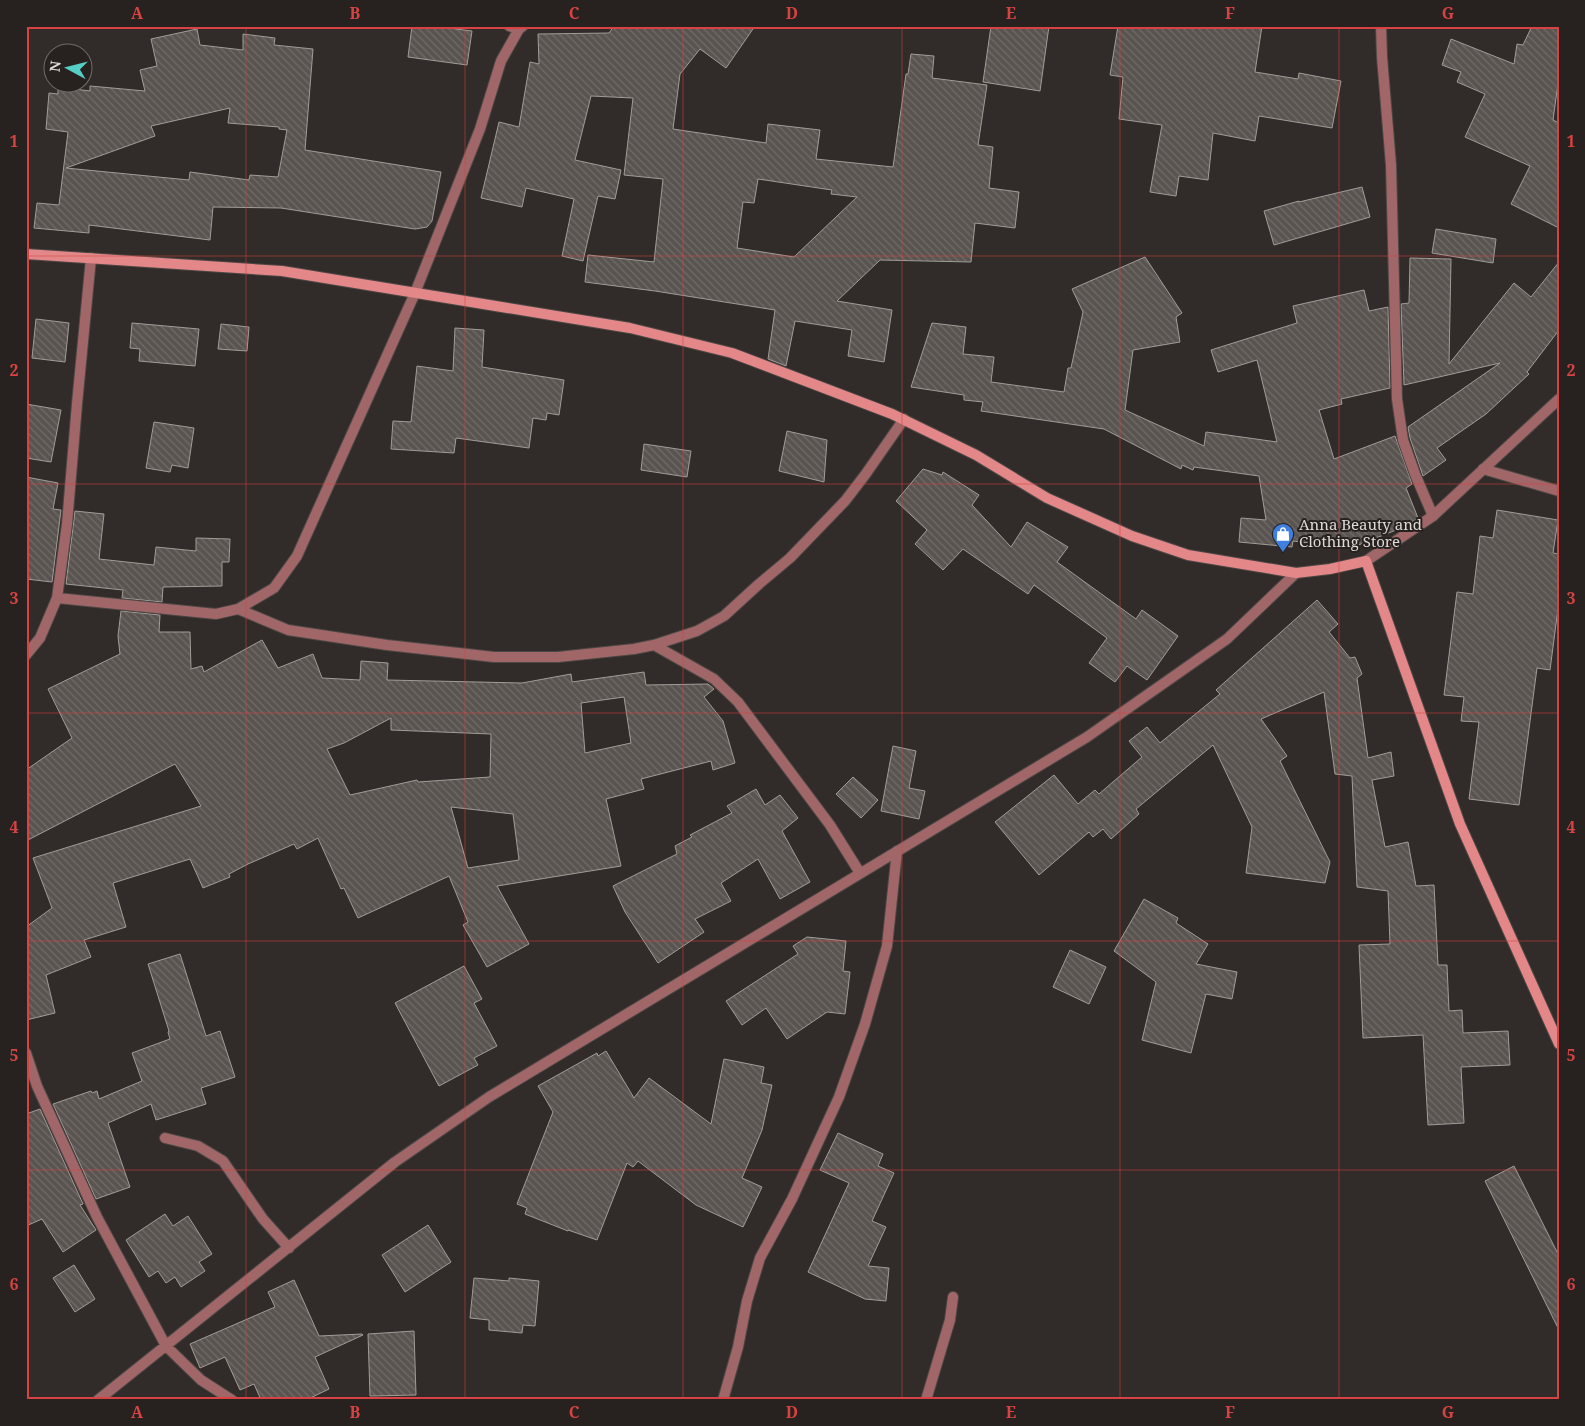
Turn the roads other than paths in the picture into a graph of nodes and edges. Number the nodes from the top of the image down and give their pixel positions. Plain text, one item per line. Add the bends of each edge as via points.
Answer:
1 (1381, 26) edge
2 (517, 27) edge
3 (26, 254) edge
4 (91, 258) junction
5 (415, 293) junction
6 (1559, 399) edge
7 (904, 419) junction
8 (1483, 469) junction
9 (1559, 491) edge
10 (1433, 516) junction
11 (1366, 561) junction
12 (1296, 573) junction
13 (57, 598) junction
14 (238, 609) junction
15 (654, 645) junction
16 (26, 655) edge
17 (897, 851) junction
18 (860, 873) junction
19 (1559, 1044) edge
20 (26, 1053) edge
21 (165, 1138) dead end
22 (289, 1248) junction
23 (953, 1297) dead end
24 (166, 1346) junction
25 (216, 1395) edge
26 (98, 1400) edge
27 (232, 1400) edge
28 (723, 1400) edge
29 (926, 1400) edge

1 - 10 street via 1391,165 1397,399 1403,440
2 - 5 street via 501,61 480,129
3 - 4 main road
4 - 5 main road via 282,272
4 - 13 street via 67,524
5 - 7 main road via 630,328 732,353
5 - 14 street via 297,556 274,588
6 - 8 street
7 - 12 main road via 976,455 1047,498 1132,536 1188,555
7 - 15 street via 845,501 790,558 724,616 696,631
8 - 9 street
8 - 10 street
10 - 11 street
11 - 12 main road
11 - 19 main road via 1460,824
12 - 17 street via 1227,639 1087,738
13 - 14 street via 216,614
13 - 16 street via 40,638
14 - 15 street via 288,630 494,657 558,657
15 - 18 street via 714,679 738,702 830,825
17 - 18 street
17 - 28 street via 887,946 865,1024 839,1097 792,1200 760,1258
18 - 22 street via 489,1096 395,1162
20 - 24 street via 37,1086 97,1217
21 - 22 street via 198,1146 223,1161 263,1219
22 - 24 street
23 - 29 street via 950,1320
24 - 25 street
24 - 26 street
25 - 27 street

